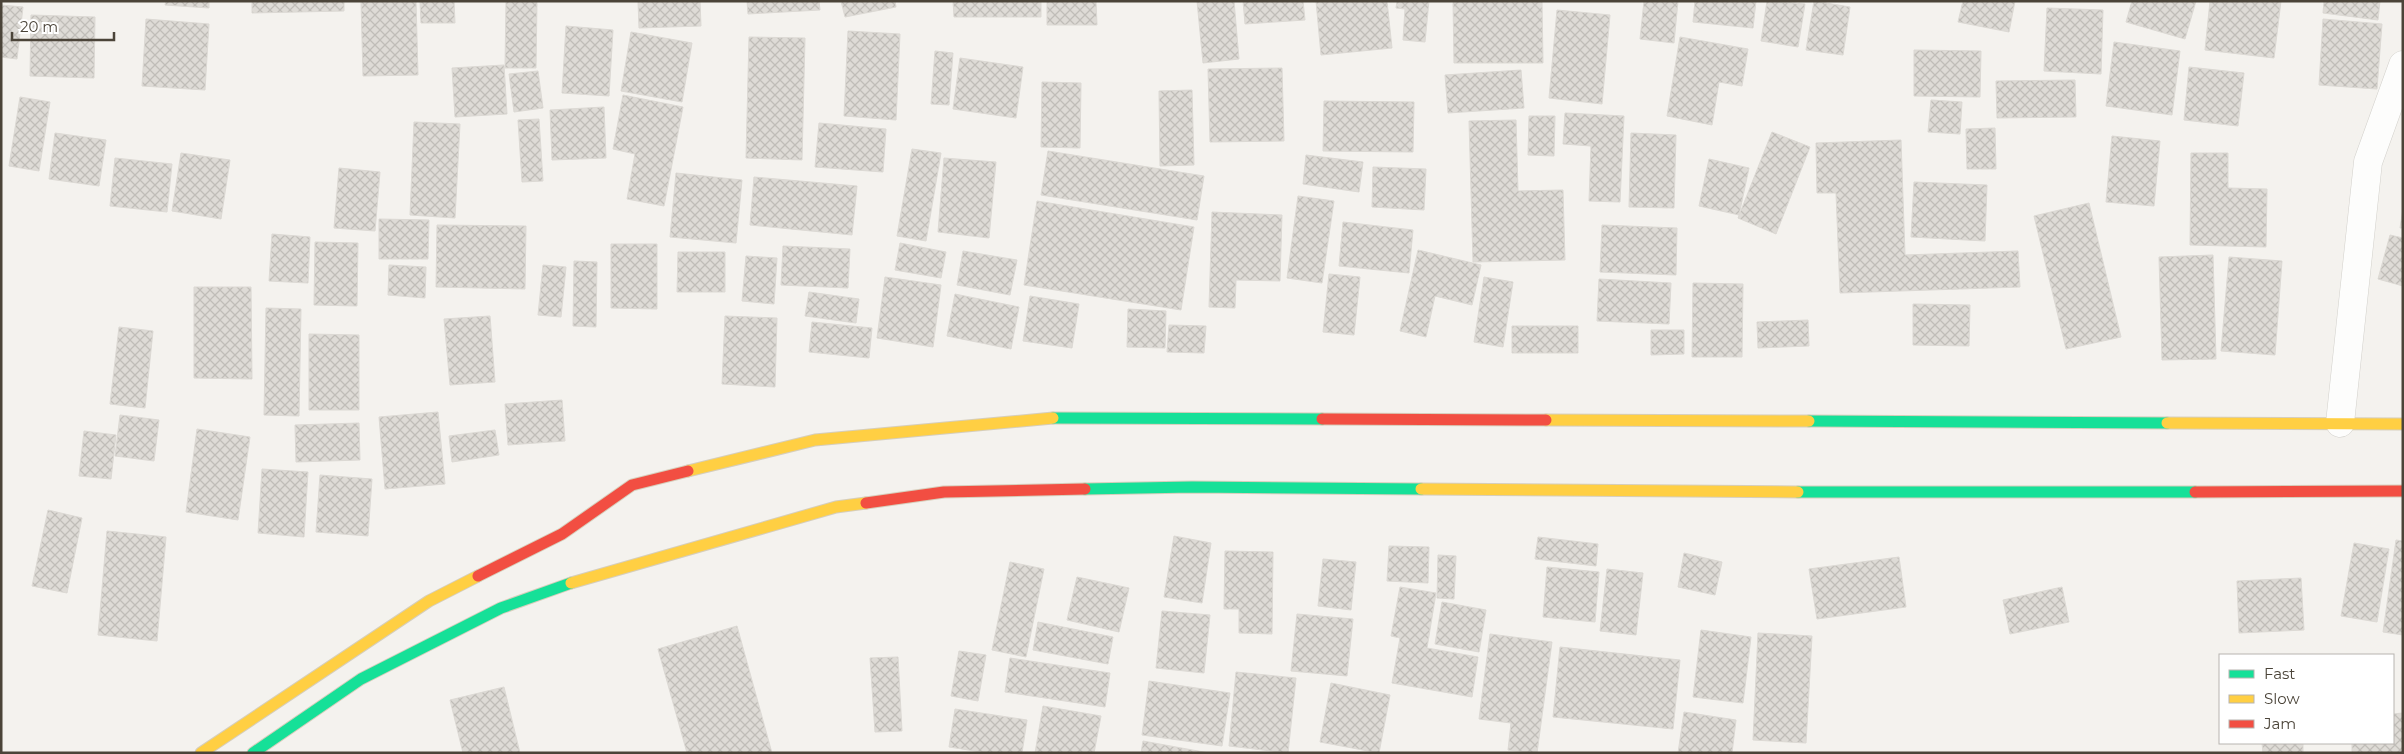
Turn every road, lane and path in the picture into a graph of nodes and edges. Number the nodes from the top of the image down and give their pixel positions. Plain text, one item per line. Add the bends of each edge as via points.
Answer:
1 (2403, 65) edge
2 (2340, 423) junction
3 (2403, 424) edge
4 (2403, 490) edge
5 (200, 753) edge
6 (253, 753) edge

1 - 2 street via 2368,162
2 - 3 main road
2 - 5 main road via 1042,418 815,440 632,485 562,534 429,601
4 - 6 main road via 1850,493 1192,487 944,492 836,507 572,582 501,608 361,679

